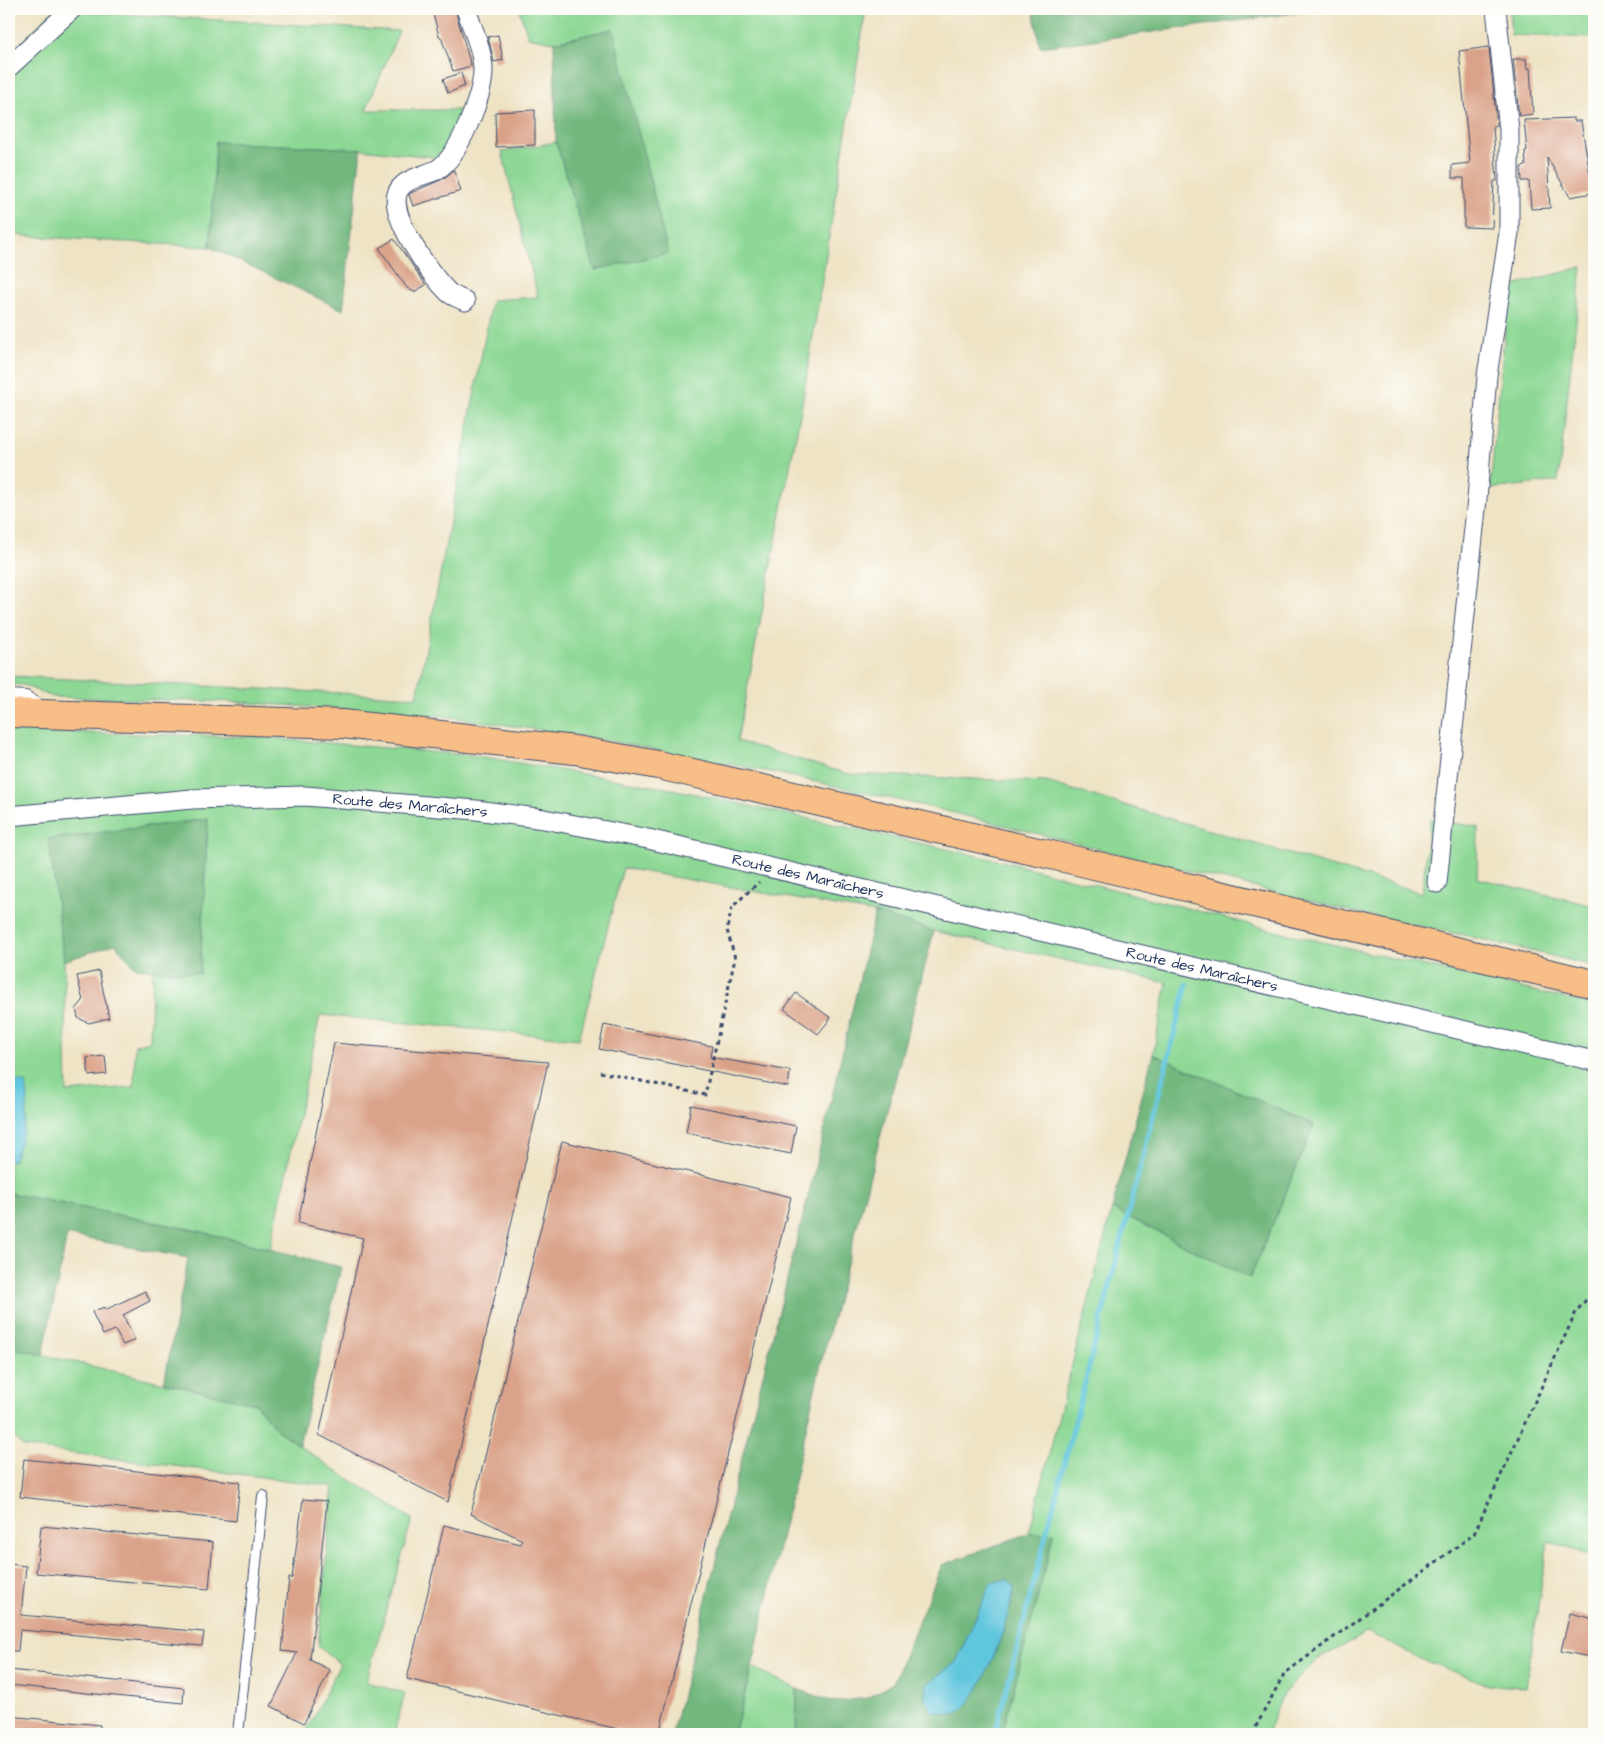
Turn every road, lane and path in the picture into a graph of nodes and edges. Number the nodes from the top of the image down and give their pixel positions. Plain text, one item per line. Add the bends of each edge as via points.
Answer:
1 (72, 9) edge
2 (466, 9) edge
3 (1496, 9) edge
4 (9, 67) edge
5 (465, 301) dead end
6 (9, 695) edge
7 (9, 713) edge
8 (54, 715) junction
9 (9, 816) edge
10 (784, 871) junction
11 (1437, 883) dead end
12 (1594, 984) edge
13 (1594, 1061) edge
14 (600, 1072) dead end
15 (1594, 1290) edge
16 (263, 1496) dead end
17 (238, 1734) edge
18 (1252, 1734) edge

1 - 4 street
2 - 5 street via 480,50 483,71 472,114 450,158 439,168 407,182 397,192 396,208 400,222 425,262 449,293
3 - 11 street via 1509,130 1509,233 1487,376
6 - 8 lane via 26,696
7 - 8 main road
8 - 12 main road via 343,724 575,750 658,765
9 - 10 street, Route des Maraîchers via 192,799 305,796 544,819
10 - 13 street, Route des Maraîchers
10 - 14 path via 760,882 732,907 727,930 735,958 705,1096
15 - 18 path via 1576,1312 1474,1534 1284,1674
16 - 17 lane

